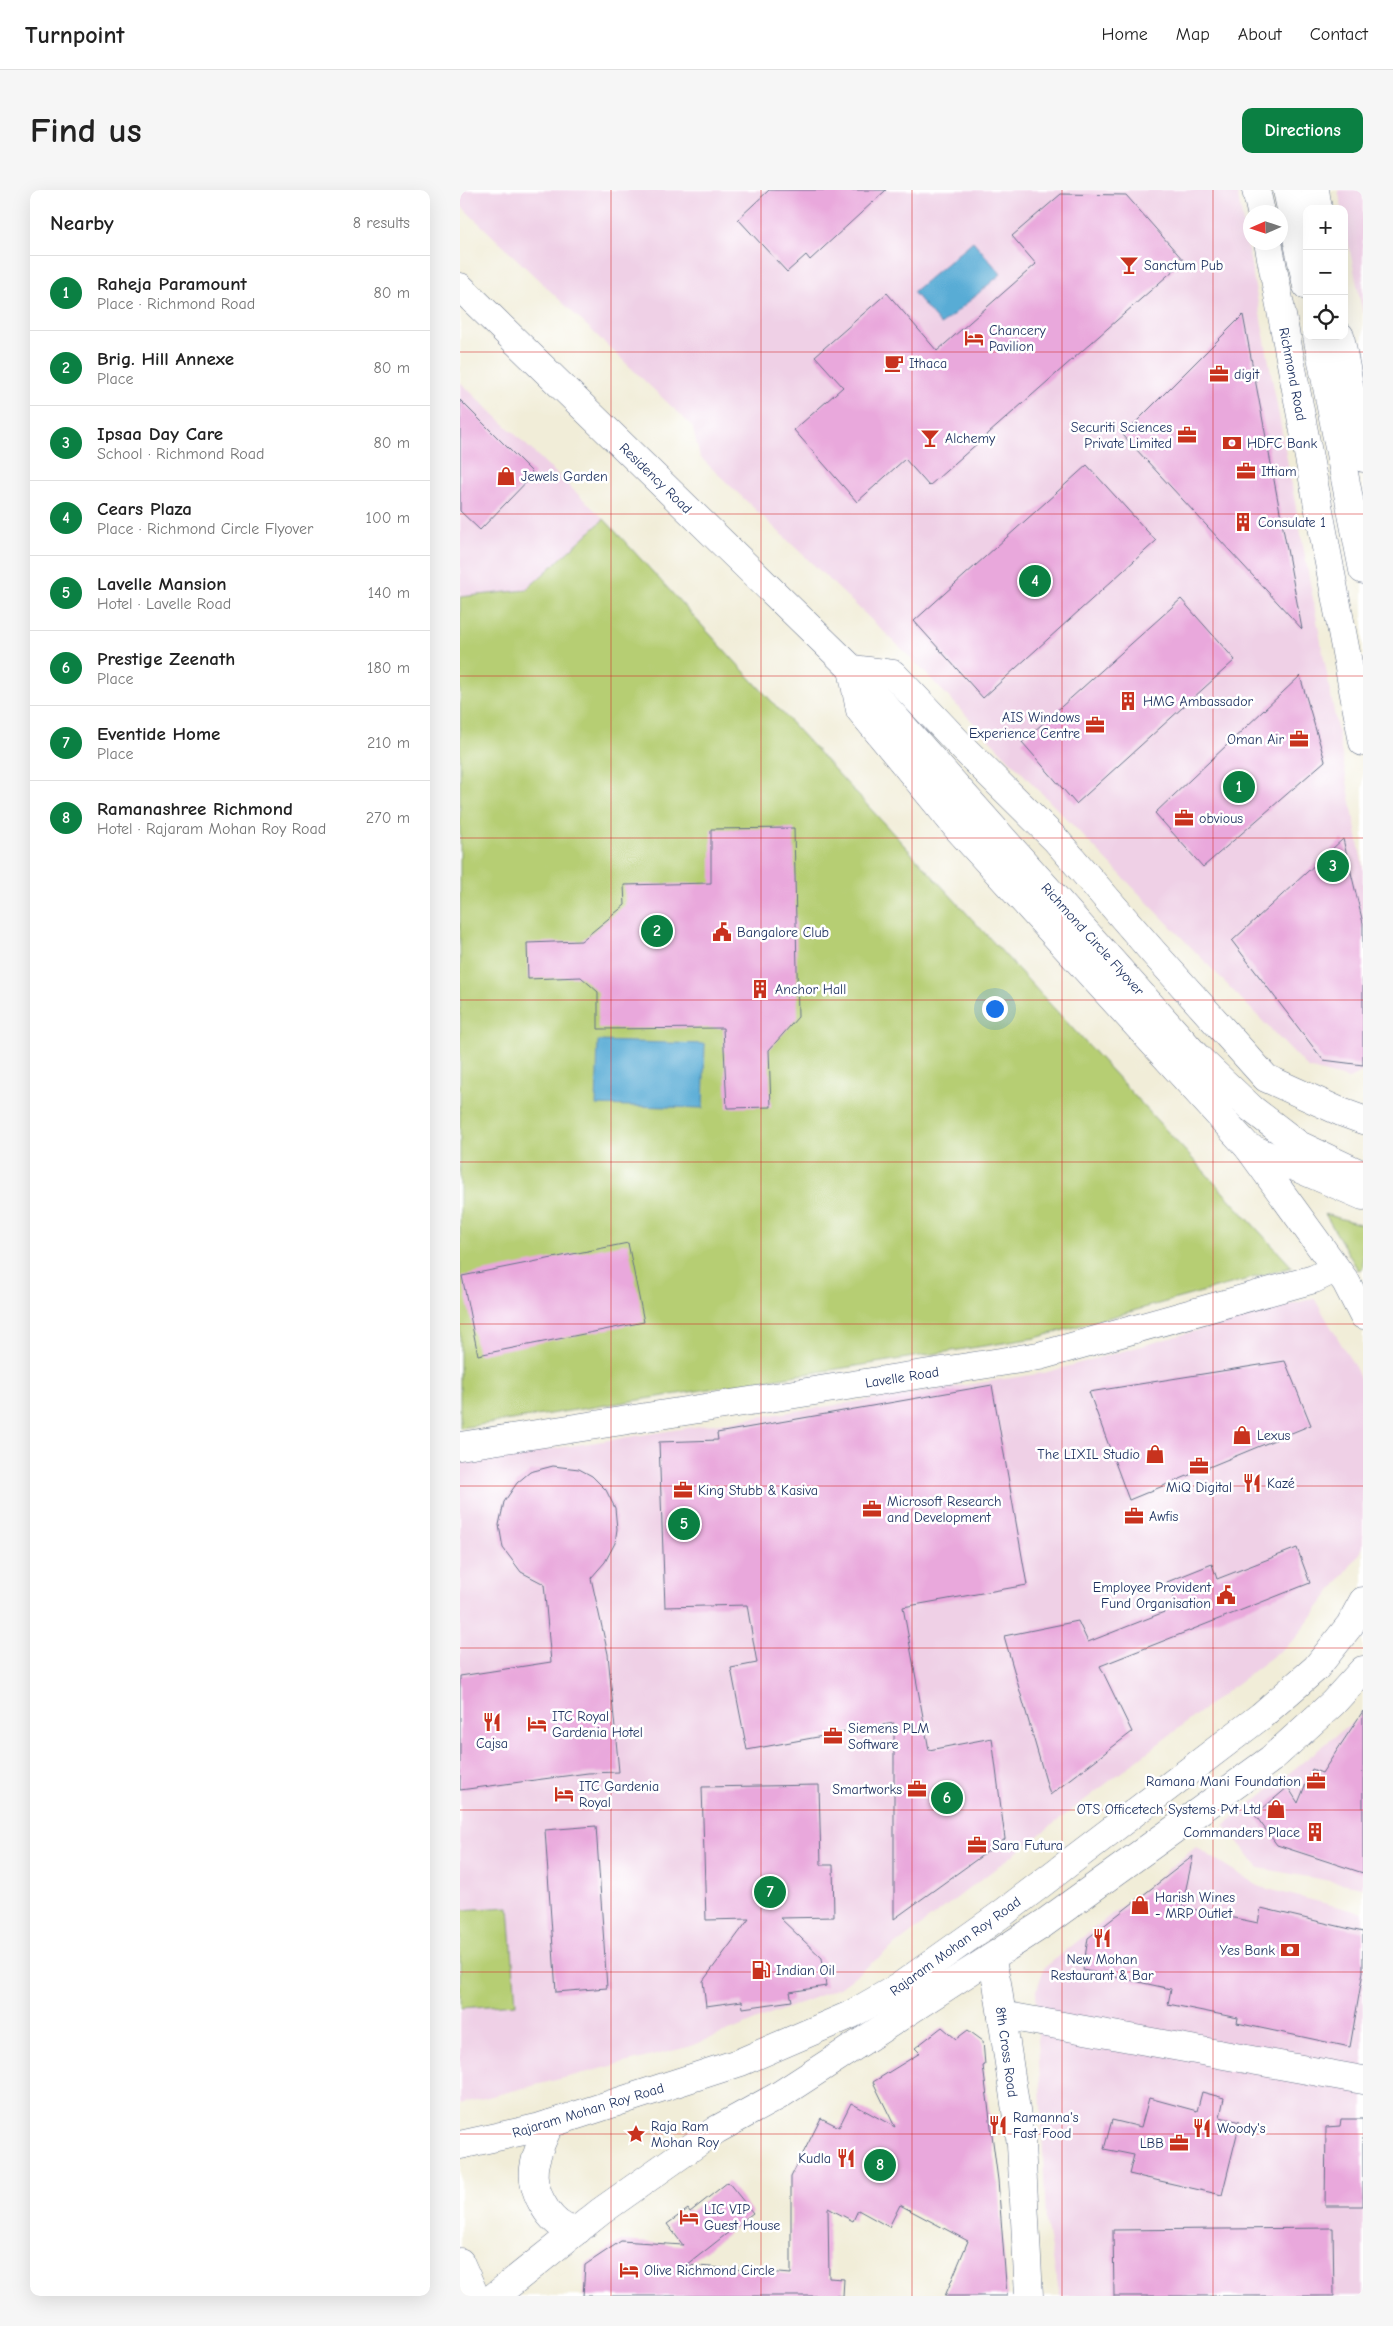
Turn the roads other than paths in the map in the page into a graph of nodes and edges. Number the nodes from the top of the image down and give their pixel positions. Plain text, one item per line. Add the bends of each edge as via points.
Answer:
1 (1256, 190) edge
2 (1287, 190) edge
3 (1315, 190) edge
4 (1259, 205) edge
5 (1317, 205) edge
6 (1270, 250) edge
7 (1303, 267) edge
8 (460, 287) edge
9 (1318, 340) edge
10 (1341, 340) edge
11 (1363, 458) edge
12 (1363, 570) edge
13 (852, 669) junction
14 (1363, 742) edge
15 (1356, 1113) edge
16 (1248, 1147) junction
17 (1363, 1174) edge
18 (1363, 1196) edge
19 (1335, 1269) junction
20 (1363, 1315) edge
21 (460, 1446) edge
22 (1363, 1601) edge
23 (1363, 1670) edge
24 (991, 1958) junction
25 (1002, 2015) junction
26 (1363, 2080) edge
27 (550, 2124) junction
28 (460, 2145) edge
29 (578, 2230) junction
30 (460, 2262) edge
31 (475, 2296) edge
32 (495, 2296) edge
33 (1029, 2296) edge

1 - 4 main road
2 - 7 main road
3 - 5 main road
6 - 14 main road, Richmond Road
8 - 13 main road, Residency Road
9 - 12 main road
10 - 11 main road
13 - 15 main road via 893,674 1056,840 1266,1078
13 - 16 main road via 860,710 959,830
13 - 17 main road, Richmond Circle Flyover via 1196,1056 1252,1109 1299,1145
16 - 18 main road
16 - 19 main road
19 - 20 main road via 1346,1282
19 - 21 main road, Lavelle Road via 1314,1279 1039,1356
22 - 27 main road, Rajaram Mohan Roy Road via 1350,1626 1316,1668 1261,1716 900,1987 850,2015 741,2062
23 - 24 main road, Rajaram Mohan Roy Road via 1333,1703 1271,1759
24 - 25 main road, 8th Cross Road
24 - 29 main road, Rajaram Mohan Roy Road via 778,2096 716,2130
25 - 26 main road
25 - 33 main road, 8th Cross Road via 1021,2144
27 - 28 main road, Rajaram Mohan Roy Road
27 - 29 main road via 533,2170 536,2192 566,2228
29 - 32 main road, Rajaram Mohan Roy Road
30 - 31 main road

